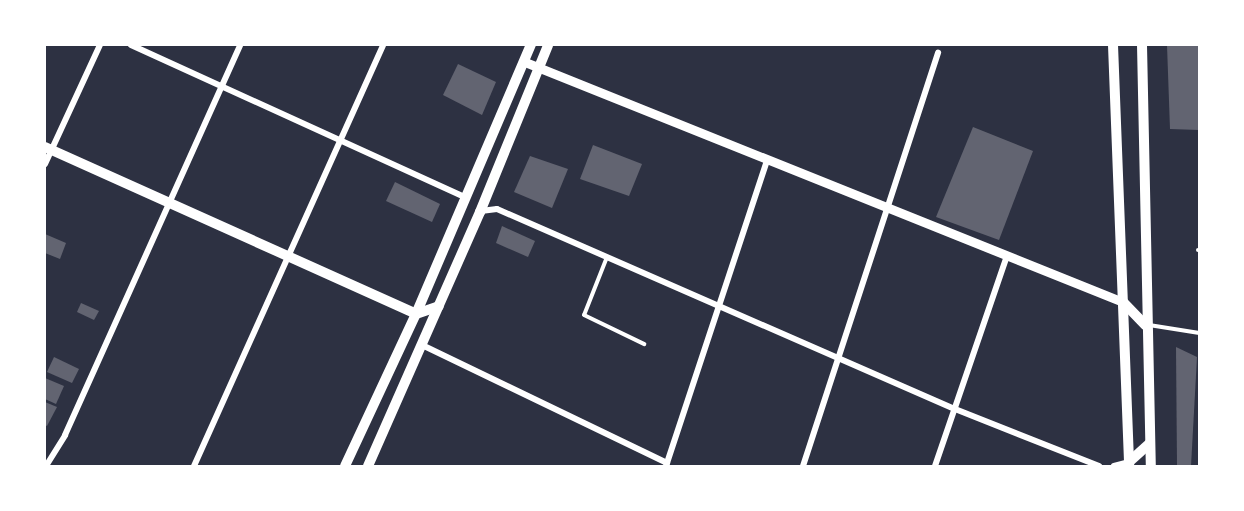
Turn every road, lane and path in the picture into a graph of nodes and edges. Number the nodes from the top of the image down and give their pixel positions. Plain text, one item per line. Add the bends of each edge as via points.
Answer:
1 (100, 45) edge
2 (130, 45) edge
3 (240, 45) edge
4 (383, 45) edge
5 (531, 45) edge
6 (548, 45) edge
7 (1113, 45) edge
8 (1142, 45) edge
9 (938, 53) dead end
10 (525, 62) junction
11 (539, 68) junction
12 (222, 86) junction
13 (340, 138) junction
14 (48, 148) edge
15 (767, 160) junction
16 (45, 164) edge
17 (467, 198) junction
18 (168, 203) junction
19 (885, 207) junction
20 (480, 212) junction
21 (1007, 256) junction
22 (287, 257) junction
23 (607, 257) junction
24 (1123, 302) junction
25 (439, 306) junction
26 (719, 307) junction
27 (416, 314) junction
28 (1145, 325) junction
29 (1199, 333) edge
30 (644, 344) dead end
31 (422, 345) junction
32 (840, 358) junction
33 (955, 409) junction
34 (1150, 443) junction
35 (1129, 464) edge
36 (667, 465) edge
37 (46, 466) edge
38 (194, 466) edge
39 (345, 466) edge
40 (368, 466) edge
41 (803, 466) edge
42 (935, 466) edge
43 (1099, 466) edge
44 (1114, 466) edge
45 (1151, 466) edge

1 - 14 street
2 - 12 street
3 - 12 street
4 - 13 street
5 - 10 main road
6 - 11 main road
7 - 24 main road
8 - 28 main road
9 - 19 street
10 - 11 street
10 - 17 main road
11 - 15 street
11 - 20 main road
12 - 13 street
12 - 18 street
13 - 17 street
13 - 22 street
14 - 16 street
14 - 18 main road
15 - 19 street
15 - 26 street
17 - 27 main road
18 - 22 main road
18 - 37 street via 65,435
19 - 21 street
19 - 32 street
20 - 23 street via 497,209
20 - 25 main road
21 - 24 street
21 - 33 street
22 - 27 main road
22 - 38 street
23 - 26 street
23 - 30 lane via 584,315
24 - 28 main road
24 - 35 main road
25 - 27 main road
25 - 31 main road
26 - 32 street
26 - 36 street
27 - 39 main road
28 - 29 lane
28 - 34 main road
31 - 36 street
31 - 40 main road
32 - 33 street
32 - 41 street
33 - 42 street
33 - 43 street
34 - 35 main road
34 - 45 main road
35 - 44 street

